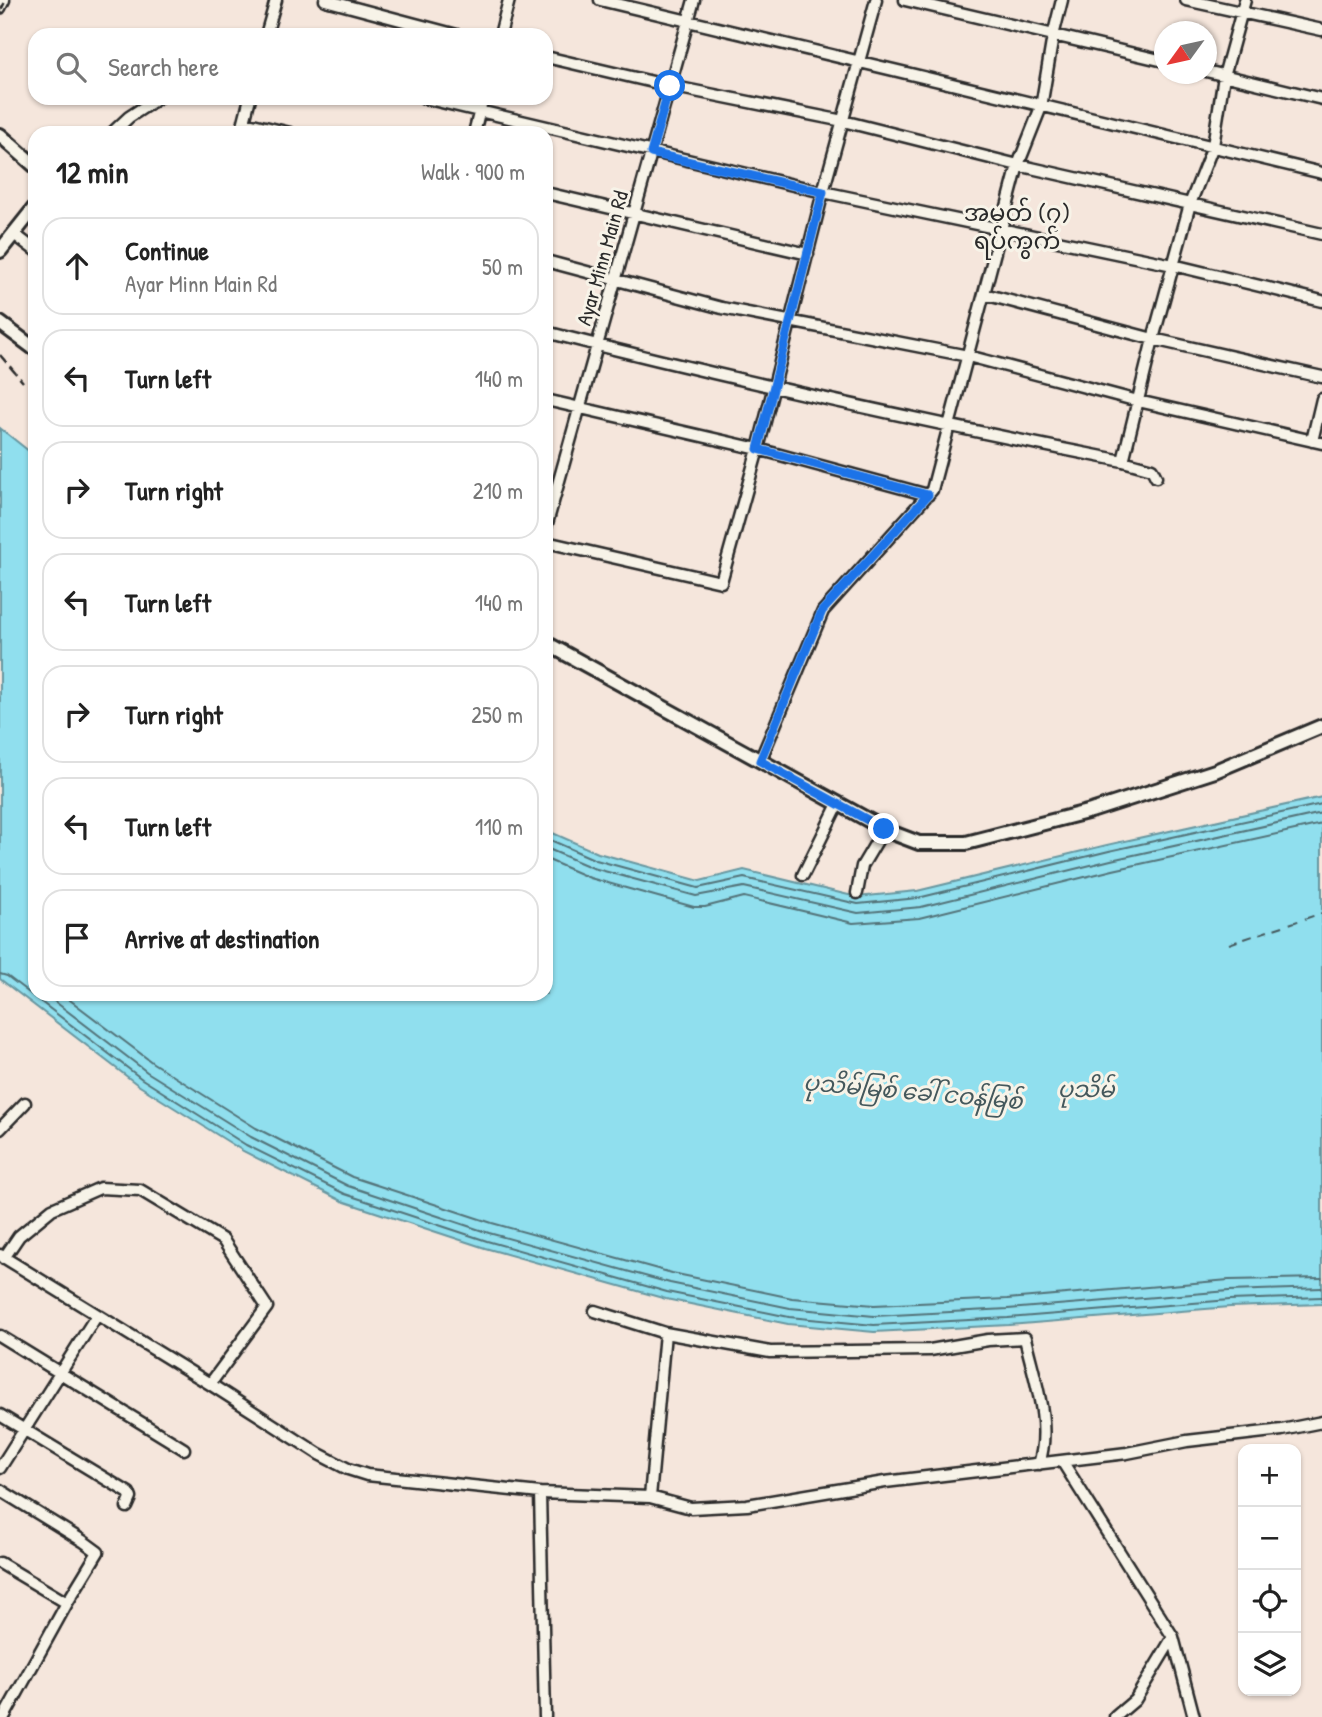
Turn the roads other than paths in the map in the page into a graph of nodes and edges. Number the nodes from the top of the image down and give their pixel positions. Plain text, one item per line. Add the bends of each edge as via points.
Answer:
1 (4, 0) edge
2 (276, 0) edge
3 (325, 0) edge
4 (509, 0) edge
5 (600, 0) edge
6 (694, 0) edge
7 (876, 0) edge
8 (905, 0) edge
9 (1062, 0) edge
10 (1186, 0) edge
11 (1245, 0) edge
12 (0, 8) edge
13 (1242, 12) junction
14 (688, 21) junction
15 (268, 28) edge
16 (431, 28) edge
17 (502, 28) edge
18 (1322, 30) edge
19 (1053, 36) junction
20 (553, 59) edge
21 (1154, 59) edge
22 (859, 61) junction
23 (1217, 74) edge
24 (1224, 76) junction
25 (670, 86) junction
26 (1322, 99) edge
27 (148, 105) edge
28 (248, 105) edge
29 (452, 105) edge
30 (482, 105) edge
31 (1041, 107) junction
32 (480, 112) junction
33 (843, 121) junction
34 (120, 126) edge
35 (243, 126) edge
36 (476, 126) edge
37 (538, 126) edge
38 (553, 130) edge
39 (0, 135) edge
40 (1213, 146) junction
41 (651, 153) junction
42 (28, 160) edge
43 (1018, 165) junction
44 (1322, 173) edge
45 (823, 192) junction
46 (553, 195) edge
47 (1190, 204) junction
48 (634, 214) junction
49 (28, 216) edge
50 (1001, 229) junction
51 (14, 234) junction
52 (1322, 234) edge
53 (28, 245) edge
54 (0, 251) edge
55 (808, 254) junction
56 (553, 263) edge
57 (1173, 265) junction
58 (615, 281) junction
59 (984, 294) junction
60 (1322, 302) edge
61 (791, 322) junction
62 (0, 323) edge
63 (553, 334) edge
64 (1153, 339) junction
65 (28, 344) edge
66 (597, 345) junction
67 (968, 356) junction
68 (1322, 377) edge
69 (773, 388) junction
70 (1322, 399) edge
71 (1138, 401) junction
72 (553, 402) edge
73 (579, 408) junction
74 (949, 427) junction
75 (1317, 442) edge
76 (758, 449) junction
77 (1123, 461) junction
78 (1156, 477) dead end
79 (928, 495) junction
80 (553, 502) edge
81 (553, 544) edge
82 (553, 647) edge
83 (1322, 726) edge
84 (760, 761) junction
85 (838, 804) junction
86 (884, 829) junction
87 (803, 875) dead end
88 (857, 893) dead end
89 (25, 1103) dead end
90 (0, 1129) edge
91 (2, 1256) edge
92 (595, 1311) dead end
93 (97, 1315) junction
94 (665, 1333) junction
95 (0, 1336) edge
96 (60, 1373) junction
97 (210, 1384) junction
98 (0, 1415) edge
99 (1322, 1422) edge
100 (25, 1430) junction
101 (184, 1449) dead end
102 (1062, 1461) junction
103 (1039, 1464) junction
104 (0, 1468) edge
105 (0, 1490) edge
106 (540, 1493) junction
107 (650, 1497) junction
108 (127, 1507) dead end
109 (0, 1563) edge
110 (67, 1603) junction
111 (1173, 1637) junction
112 (4, 1717) edge
113 (545, 1717) edge
114 (1115, 1717) edge
115 (1194, 1717) edge

1 - 12 street
2 - 15 street
3 - 16 street
4 - 17 street
5 - 14 street
6 - 14 street, Ayar Minn Main Rd
7 - 22 street
8 - 19 street
9 - 19 street
10 - 13 street
11 - 13 street
13 - 18 street
13 - 24 street
14 - 22 street
14 - 25 street, Ayar Minn Main Rd
19 - 21 street
19 - 31 street
20 - 25 street
22 - 31 street
22 - 33 street
23 - 24 street
24 - 26 street
24 - 40 street
25 - 33 street
25 - 41 street, Ayar Minn Main Rd
27 - 34 street
28 - 35 street
29 - 32 street
30 - 32 street
31 - 40 street
31 - 43 street
32 - 36 street
32 - 37 street
33 - 43 street
33 - 45 street
38 - 41 street
39 - 42 street
40 - 44 street
40 - 47 street
41 - 45 street
41 - 48 street, Ayar Minn Main Rd
43 - 47 street
43 - 50 street
45 - 50 street
45 - 55 street
46 - 48 street
47 - 52 street
47 - 57 street
48 - 55 street
48 - 58 street, Ayar Minn Main Rd
49 - 51 street
50 - 57 street
50 - 59 street
51 - 53 street
51 - 54 street
55 - 61 street
56 - 58 street
57 - 60 street
57 - 64 street
58 - 61 street
58 - 66 street, Ayar Minn Main Rd
59 - 64 street
59 - 67 street
61 - 67 street
61 - 69 street
62 - 65 street
63 - 66 street
64 - 68 street
64 - 71 street
66 - 69 street
66 - 73 street, Ayar Minn Main Rd
67 - 71 street
67 - 74 street
69 - 74 street
69 - 76 street
70 - 75 street
71 - 75 street
71 - 77 street
72 - 73 street
73 - 76 street
73 - 80 street, Ayar Minn Main Rd
74 - 77 street
74 - 79 street
76 - 79 street
76 - 81 street via 721,582
77 - 78 street via 1152,469
79 - 84 street via 822,611
82 - 84 street
83 - 86 street via 1215,771 1091,811 966,843 919,842
84 - 85 street
85 - 86 street
85 - 87 street
86 - 88 street via 862,866
89 - 90 street
91 - 93 street
91 - 97 street via 52,1209 100,1188 140,1190 223,1240 267,1307
92 - 94 street
93 - 96 street
93 - 97 street
94 - 103 street via 770,1352 930,1350 1025,1338 1040,1399 1044,1441
94 - 107 street
95 - 96 street
96 - 100 street
96 - 101 street
97 - 106 street via 319,1454 357,1472
98 - 100 street
99 - 102 street
100 - 104 street
100 - 108 street via 129,1493
102 - 103 street
102 - 111 street
103 - 107 street via 885,1482 747,1505 691,1508
105 - 110 street via 98,1552
106 - 107 street
106 - 113 street
109 - 110 street
110 - 112 street
111 - 114 street via 1135,1700
111 - 115 street

